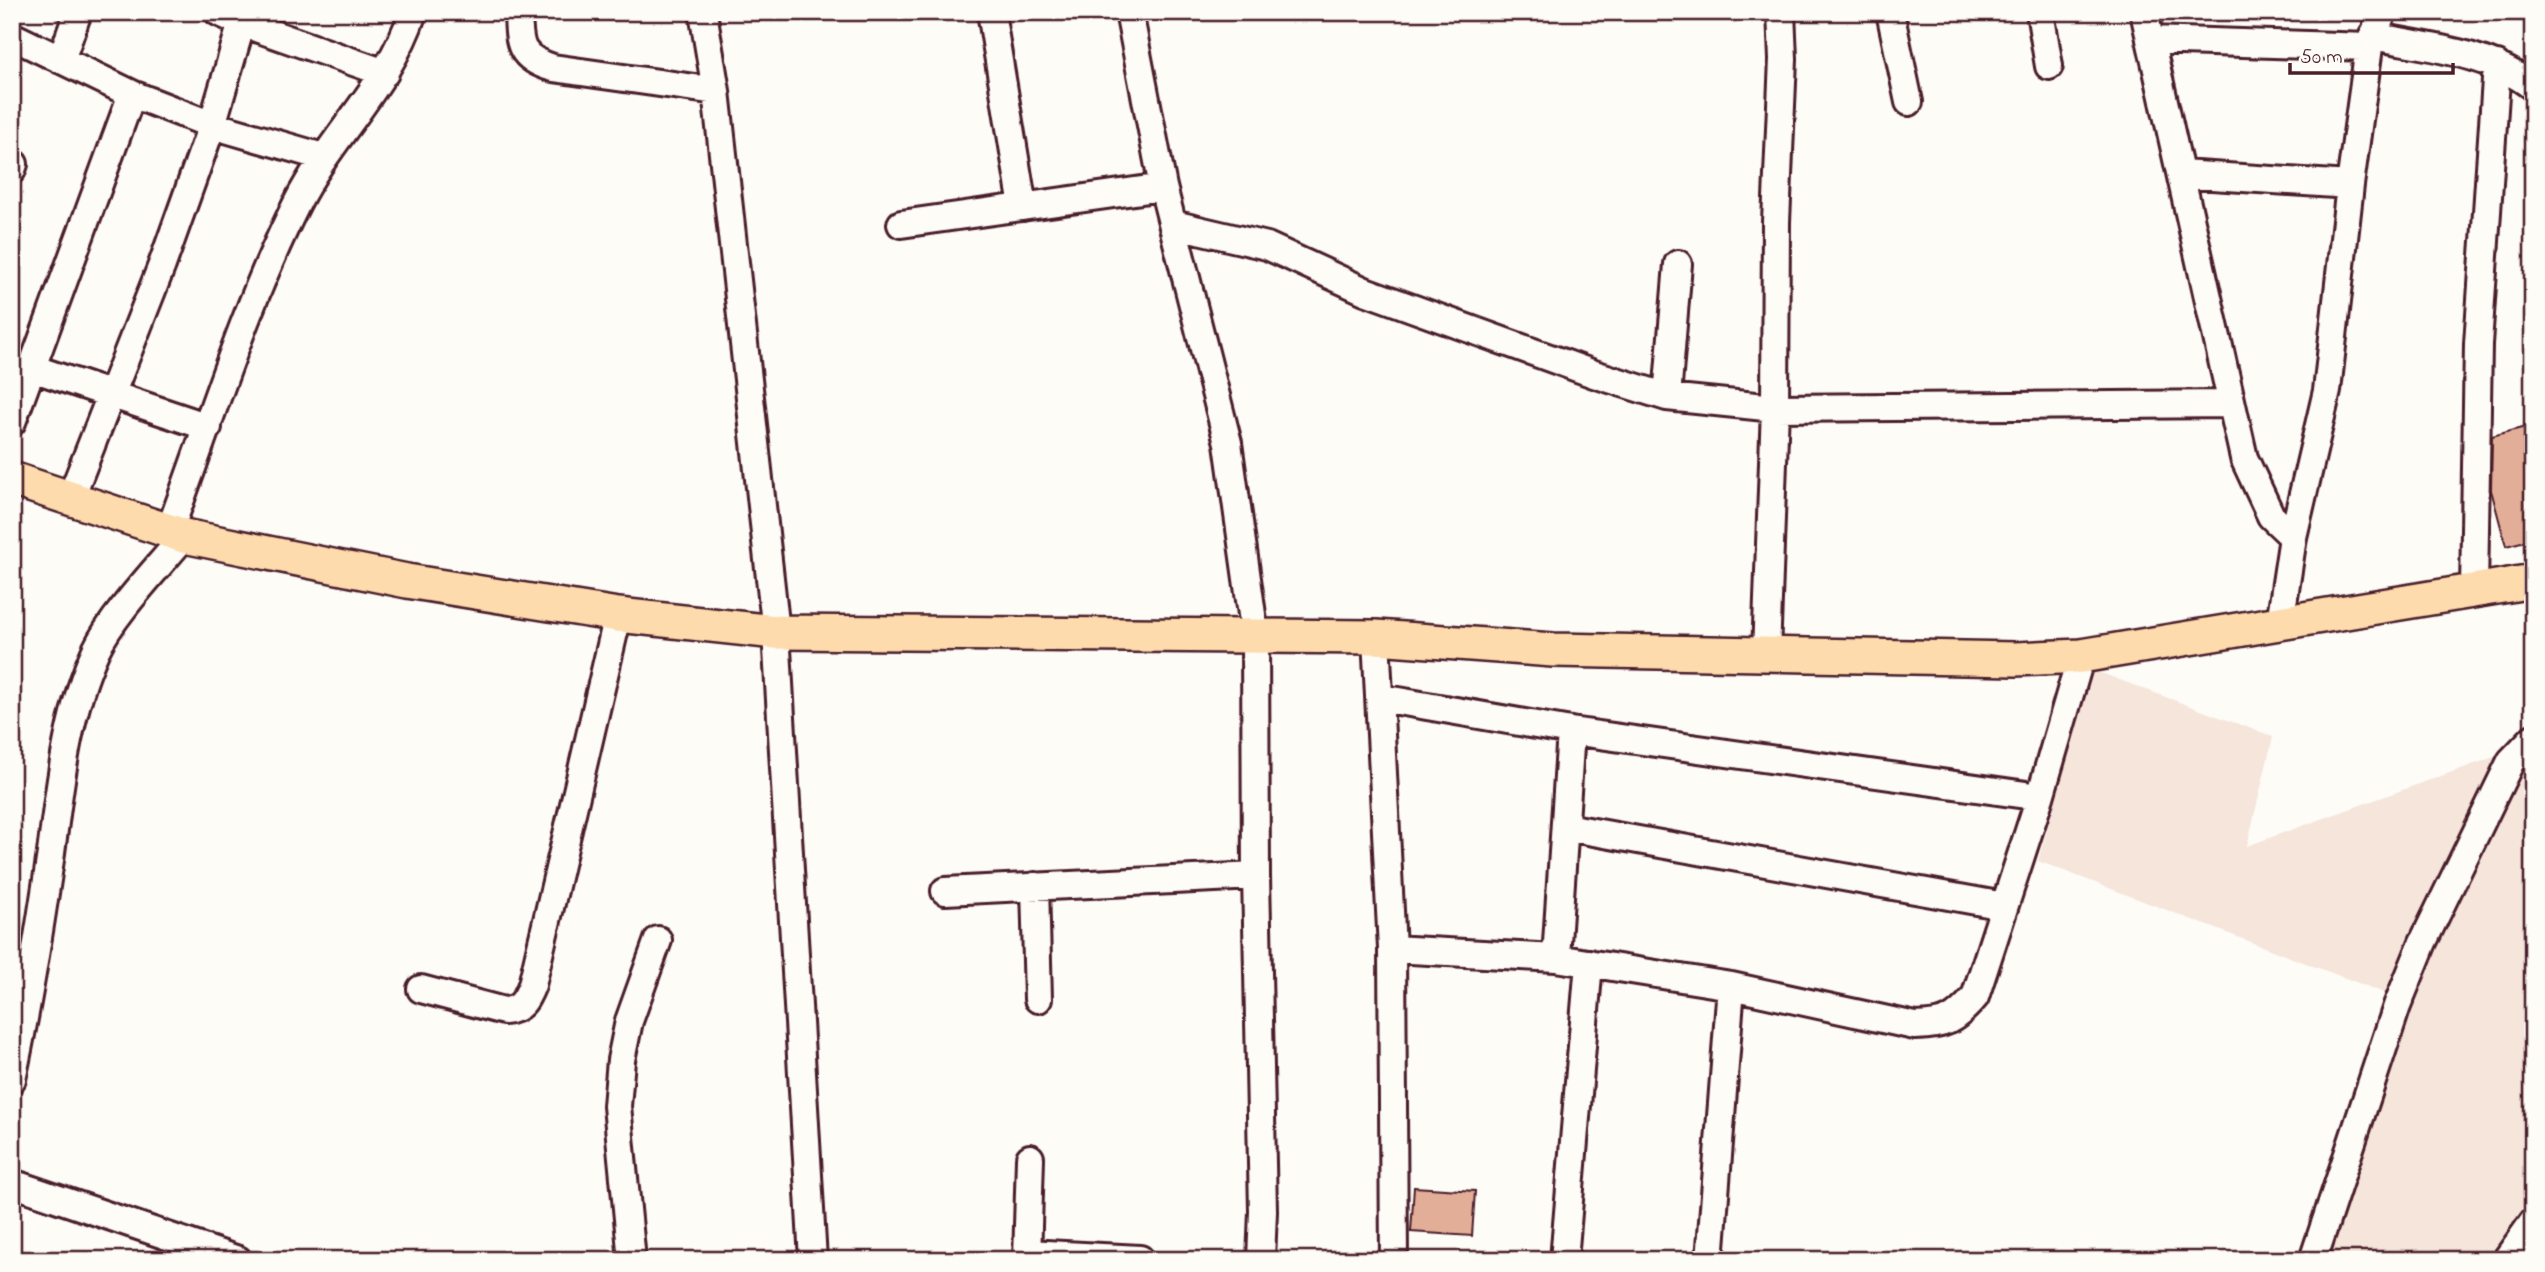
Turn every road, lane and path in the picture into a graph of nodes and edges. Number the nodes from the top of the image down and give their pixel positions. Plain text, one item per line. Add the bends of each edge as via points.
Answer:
1 (78, 12) edge
2 (412, 12) edge
3 (518, 12) edge
4 (703, 12) edge
5 (991, 12) edge
6 (1129, 12) edge
7 (1781, 12) edge
8 (1890, 12) edge
9 (2040, 12) edge
10 (2144, 12) edge
11 (235, 16) edge
12 (2375, 32) edge
13 (12, 36) edge
14 (2150, 40) junction
15 (61, 60) junction
16 (2497, 65) junction
17 (2049, 66) dead end
18 (385, 73) junction
19 (2533, 87) edge
20 (716, 91) junction
21 (132, 94) junction
22 (1909, 102) dead end
23 (212, 125) junction
24 (323, 157) junction
25 (2181, 174) junction
26 (2350, 185) junction
27 (1163, 187) junction
28 (1023, 207) junction
29 (901, 224) dead end
30 (1173, 224) junction
31 (1678, 264) dead end
32 (32, 368) junction
33 (111, 395) junction
34 (1667, 397) junction
35 (2231, 404) junction
36 (1776, 408) junction
37 (12, 422) edge
38 (208, 427) junction
39 (12, 479) edge
40 (71, 498) junction
41 (177, 534) junction
42 (2292, 537) junction
43 (2533, 581) edge
44 (2474, 591) junction
45 (618, 615) junction
46 (2280, 623) junction
47 (776, 632) junction
48 (1255, 636) junction
49 (1376, 637) junction
50 (1766, 654) junction
51 (2081, 656) junction
52 (1381, 698) junction
53 (1571, 731) junction
54 (2533, 738) edge
55 (2040, 797) junction
56 (1566, 827) junction
57 (1256, 876) junction
58 (1035, 887) junction
59 (945, 891) dead end
60 (2004, 906) junction
61 (658, 940) dead end
62 (1392, 948) junction
63 (1556, 958) junction
64 (1589, 963) junction
65 (1731, 986) junction
66 (421, 989) dead end
67 (1038, 999) dead end
68 (12, 1079) edge
69 (1030, 1158) dead end
70 (12, 1183) edge
71 (2533, 1222) edge
72 (1027, 1256) edge
73 (1140, 1259) edge
74 (237, 1260) edge
75 (632, 1260) edge
76 (813, 1260) edge
77 (1261, 1260) edge
78 (1394, 1260) edge
79 (1564, 1260) edge
80 (1710, 1260) edge
81 (2313, 1260) edge
82 (2506, 1260) edge

1 - 15 street
2 - 18 street
3 - 20 street via 524,53 535,62
4 - 20 street
5 - 28 street
6 - 27 street
7 - 36 street
8 - 22 street
9 - 17 street
10 - 14 street
11 - 18 street
11 - 23 street
12 - 14 street
12 - 16 street
12 - 26 street
13 - 15 street
14 - 25 street
15 - 21 street
16 - 19 street
16 - 44 street via 2478,344
18 - 24 street
20 - 47 street
21 - 23 street
21 - 32 street
23 - 24 street
23 - 33 street
24 - 38 street via 263,277
25 - 26 street
25 - 35 street
26 - 42 street via 2327,391
27 - 28 street
27 - 30 street
28 - 29 street
30 - 34 street via 1267,246 1365,291
30 - 48 street via 1228,443
31 - 34 street
32 - 33 street
32 - 37 street
33 - 38 street
33 - 40 street
34 - 36 street
35 - 36 street
35 - 42 street via 2244,458 2260,493 2271,516
36 - 50 street
38 - 41 street
39 - 40 main road
40 - 41 main road
41 - 45 main road via 407,581
41 - 68 street via 97,648 81,690 65,754
42 - 46 street
43 - 44 main road
44 - 46 main road
45 - 47 main road
45 - 66 street via 532,985 524,1003 504,1011
46 - 51 main road
47 - 48 main road
47 - 76 street
48 - 49 main road
48 - 57 street
49 - 50 main road via 1553,650
49 - 52 street
50 - 51 main road
51 - 55 street
52 - 53 street
52 - 62 street
53 - 55 street
53 - 56 street
54 - 81 street via 2511,761 2423,942 2397,1006
55 - 60 street
56 - 60 street
56 - 63 street
57 - 58 street
57 - 77 street
58 - 59 street
58 - 67 street
60 - 65 street via 1975,997 1959,1016 1940,1025 1914,1026
61 - 75 street via 629,1021 617,1106
62 - 63 street
62 - 78 street
63 - 64 street
64 - 65 street
64 - 79 street
65 - 80 street
69 - 72 street
70 - 74 street
71 - 82 street
72 - 73 street

